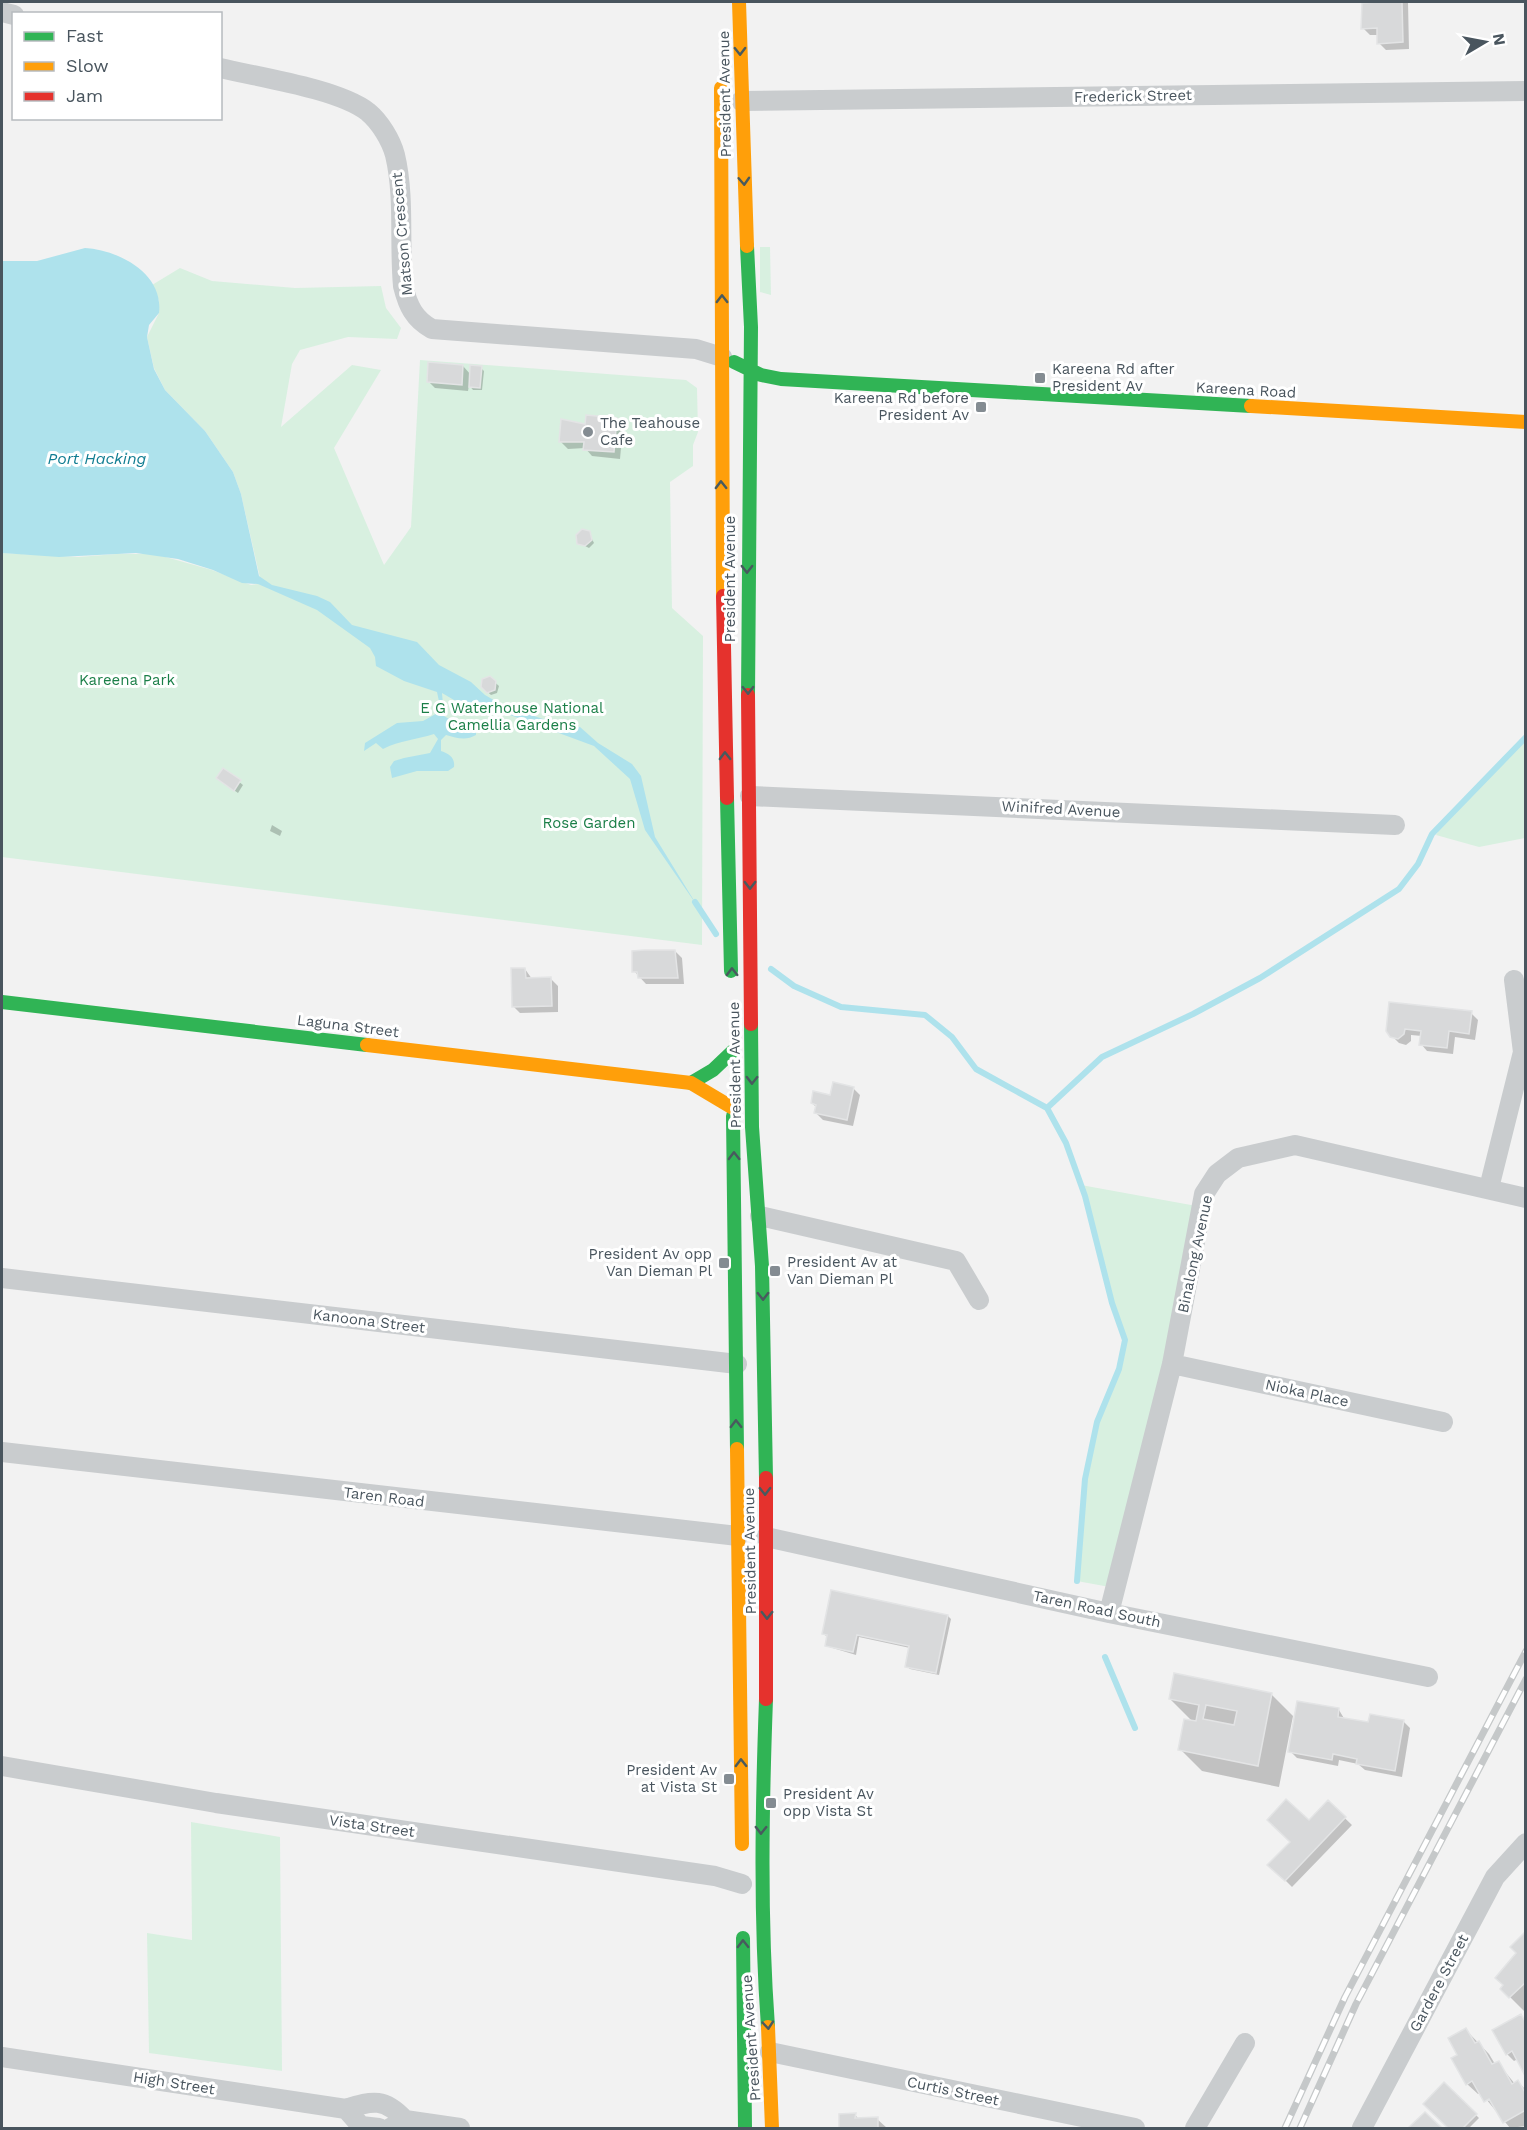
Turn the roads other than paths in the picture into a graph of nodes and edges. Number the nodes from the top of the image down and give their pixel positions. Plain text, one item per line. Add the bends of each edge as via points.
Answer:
1 (740, 2) edge
2 (222, 69) edge
3 (721, 72) dead end
4 (1526, 91) edge
5 (741, 101) junction
6 (722, 357) junction
7 (750, 369) junction
8 (1526, 422) edge
9 (750, 796) junction
10 (726, 797) junction
11 (1395, 825) dead end
12 (1514, 980) dead end
13 (732, 983) dead end
14 (2, 1002) edge
15 (733, 1074) dead end
16 (691, 1083) junction
17 (733, 1102) joint
18 (1489, 1188) junction
19 (1526, 1198) edge
20 (735, 1215) junction
21 (760, 1216) junction
22 (2, 1278) edge
23 (979, 1300) dead end
24 (736, 1364) junction
25 (1172, 1364) junction
26 (1443, 1422) dead end
27 (2, 1452) edge
28 (738, 1536) junction
29 (766, 1537) junction
30 (1109, 1613) junction
31 (1428, 1677) dead end
32 (2, 1766) edge
33 (1526, 1843) edge
34 (742, 1878) joint
35 (743, 1919) dead end
36 (1245, 2043) dead end
37 (744, 2047) junction
38 (770, 2052) junction
39 (2, 2057) edge
40 (346, 2109) junction
41 (398, 2124) edge
42 (379, 2128) edge
43 (460, 2128) edge
44 (746, 2128) edge
45 (772, 2128) edge
46 (1135, 2128) edge
47 (1195, 2128) edge
48 (1362, 2128) edge

1 -> 5 main road, President Avenue
2 - 6 street, Matson Crescent via 340,99 368,112 381,126 394,152 398,176 407,304 432,329 696,350
6 -> 3 main road, President Avenue
4 - 5 street, Frederick Street
5 -> 7 main road, President Avenue via 749,243
6 - 7 main road, Matson Crescent
10 -> 6 main road, President Avenue
7 - 8 main road, Kareena Road via 781,379
7 -> 9 main road, President Avenue
9 - 10 main road, Winifred Avenue
9 - 11 street, Winifred Avenue
9 -> 21 main road, President Avenue via 752,1127
13 -> 10 main road, President Avenue
12 - 18 street via 1523,1052
14 - 16 main road, Laguna Street
15 - 16 main road, President Avenue via 733,1046 713,1070
16 - 17 main road, Laguna Street
20 -> 17 main road, President Avenue
18 - 19 street, Binalong Avenue
18 - 25 street, Binalong Avenue via 1295,1145 1238,1158 1217,1174 1204,1194
20 - 21 main road
20 - 24 main road, President Avenue
21 - 23 street via 956,1261
21 -> 29 main road, President Avenue
22 - 24 street, Kanoona Street
28 -> 24 main road, President Avenue
25 - 26 street, Nioka Place
25 - 30 street, Binalong Avenue
27 - 28 street, Taren Road
28 - 29 main road, Taren Road
34 -> 28 main road, President Avenue
29 - 30 street, Taren Road South
29 -> 38 main road, President Avenue via 761,1840 762,1944
30 - 31 street, Taren Road South
32 - 34 street, Vista Street via 216,1803
33 - 48 street, Gardere Street via 1495,1877
37 -> 35 main road, President Avenue
36 - 47 street
37 - 38 main road
37 - 44 main road, President Avenue
38 - 45 main road, President Avenue
38 - 46 street, Curtis Street
39 - 40 street, High Street
40 - 41 street, High Street via 369,2102 392,2106
40 - 42 street via 361,2126
41 - 43 street, High Street

